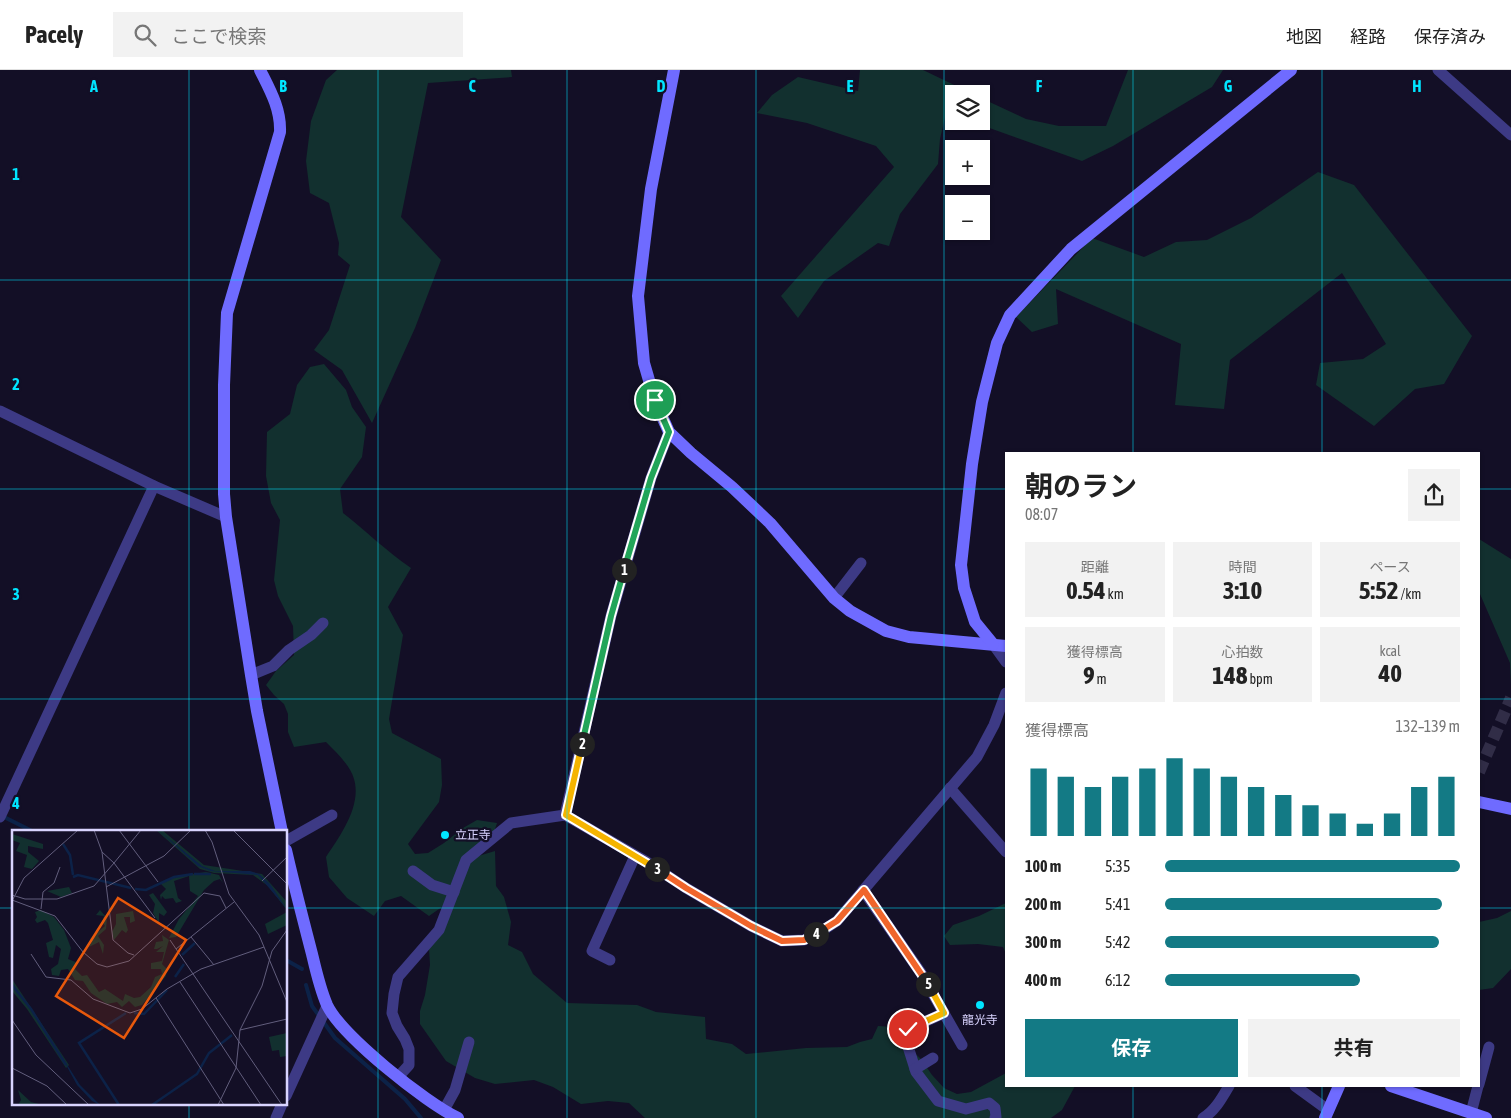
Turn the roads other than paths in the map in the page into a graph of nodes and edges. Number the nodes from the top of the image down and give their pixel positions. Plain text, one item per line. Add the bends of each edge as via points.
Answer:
1 (260, 70) edge
2 (674, 70) edge
3 (1291, 70) edge
4 (1438, 70) edge
5 (1511, 135) edge
6 (0, 412) edge
7 (669, 432) junction
8 (154, 486) junction
9 (226, 517) junction
10 (861, 563) dead end
11 (834, 598) junction
12 (323, 623) dead end
13 (1000, 645) edge
14 (1005, 659) edge
15 (251, 675) junction
16 (1005, 696) edge
17 (950, 788) junction
18 (1480, 802) edge
19 (1511, 809) edge
20 (2, 813) edge
21 (332, 815) dead end
22 (566, 815) junction
23 (282, 830) edge
24 (288, 840) edge
25 (1005, 851) edge
26 (636, 856) junction
27 (288, 858) edge
28 (413, 871) dead end
29 (864, 890) junction
30 (454, 892) junction
31 (610, 960) dead end
32 (326, 1008) junction
33 (944, 1013) junction
34 (470, 1042) dead end
35 (962, 1045) dead end
36 (1489, 1047) dead end
37 (933, 1058) dead end
38 (915, 1069) junction
39 (399, 1076) junction
40 (1480, 1078) edge
41 (1228, 1087) edge
42 (1296, 1087) edge
43 (1339, 1087) edge
44 (1394, 1087) edge
45 (1478, 1087) edge
46 (288, 1092) edge
47 (281, 1106) edge
48 (444, 1110) junction
49 (1471, 1113) junction
50 (1327, 1114) edge
51 (276, 1118) edge
52 (458, 1118) edge
53 (995, 1118) edge
54 (1203, 1118) edge
55 (1486, 1118) edge

1 - 9 street via 281,121 227,313 224,385
2 - 7 street via 651,189 638,296 644,363
3 - 13 street via 1071,249 1010,315 997,343 982,402 961,565 964,588 975,622
4 - 5 street
6 - 8 street
7 - 11 street via 770,523
7 - 22 street via 651,478 611,616
8 - 9 street
8 - 20 street
9 - 15 street
10 - 11 street
11 - 13 street via 850,611 886,630 909,637
12 - 15 street via 273,666
13 - 14 street
15 - 23 street
16 - 17 street via 977,757
17 - 25 street
17 - 29 street
18 - 19 street
21 - 24 street
22 - 26 street
22 - 30 street via 511,823 466,860
26 - 29 street via 744,922 782,941 804,940 819,933 837,921
26 - 31 street via 592,951
27 - 32 street
28 - 30 street via 432,885
29 - 33 street via 922,973
30 - 39 street via 439,930 398,977 392,1013 409,1049 409,1065
32 - 39 street via 343,1028
32 - 46 street
33 - 35 street
33 - 38 street via 908,1029 905,1037
34 - 48 street via 455,1090
36 - 40 street
37 - 38 street
38 - 53 street via 938,1101 966,1109 989,1103 995,1108
39 - 48 street
41 - 54 street via 1222,1100
42 - 50 street
43 - 50 street
44 - 49 street
45 - 49 street
47 - 51 street
48 - 52 street
49 - 55 street

